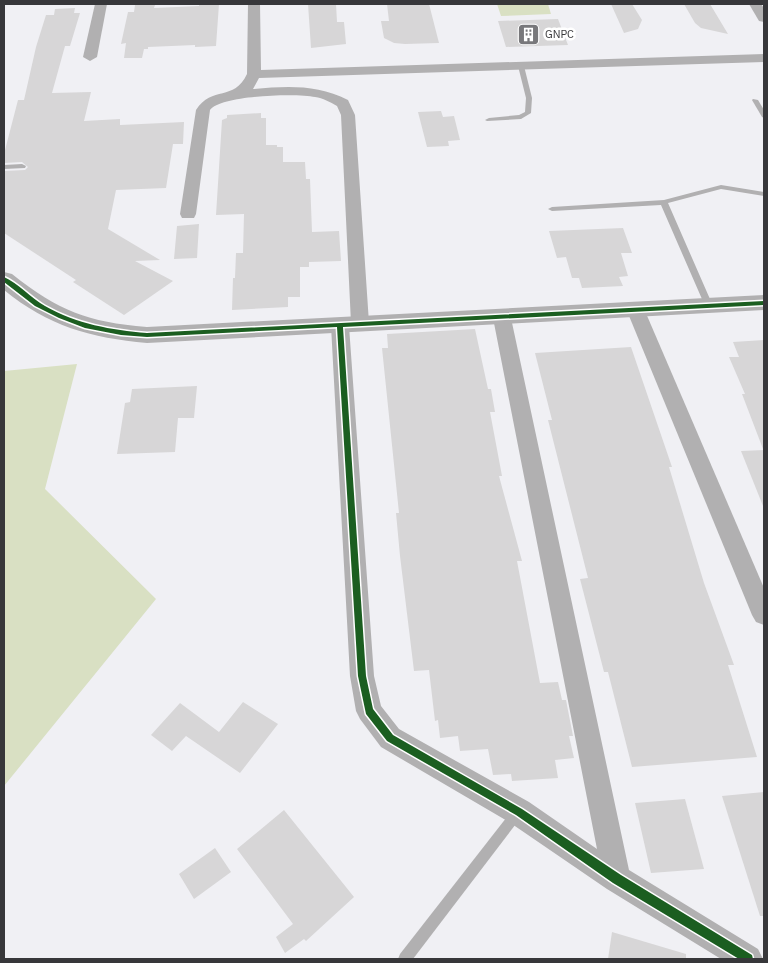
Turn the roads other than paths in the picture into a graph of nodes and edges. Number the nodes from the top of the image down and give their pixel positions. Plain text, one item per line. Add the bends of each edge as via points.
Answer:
1 (101, 4) edge
2 (254, 4) edge
3 (755, 4) edge
4 (764, 18) edge
5 (90, 57) dead end
6 (764, 58) edge
7 (521, 66) junction
8 (254, 74) junction
9 (237, 95) junction
10 (755, 100) dead end
11 (764, 116) edge
12 (489, 120) dead end
13 (22, 166) dead end
14 (4, 167) edge
15 (764, 194) edge
16 (664, 202) junction
17 (552, 209) dead end
18 (188, 214) dead end
19 (4, 279) edge
20 (764, 303) edge
21 (709, 306) junction
22 (636, 311) junction
23 (502, 318) junction
24 (350, 325) junction
25 (764, 615) edge
26 (519, 812) junction
27 (617, 879) junction
28 (404, 959) edge
29 (748, 959) edge

1 - 5 street
2 - 8 street
3 - 4 street
6 - 7 street
7 - 8 street
7 - 12 lane via 529,98 528,113 521,117
8 - 9 street via 249,86
9 - 18 street via 215,99 204,110
9 - 24 street via 301,91 323,93 343,103 348,115
10 - 11 lane
13 - 14 lane
15 - 16 lane via 721,187
16 - 17 lane
16 - 21 lane
19 - 24 street via 48,311 106,332 147,335
20 - 21 street
21 - 22 street
22 - 23 street
22 - 25 street
23 - 24 street
23 - 27 street
24 - 26 street via 362,676 369,712 390,738
26 - 27 street
26 - 28 lane
27 - 29 street

